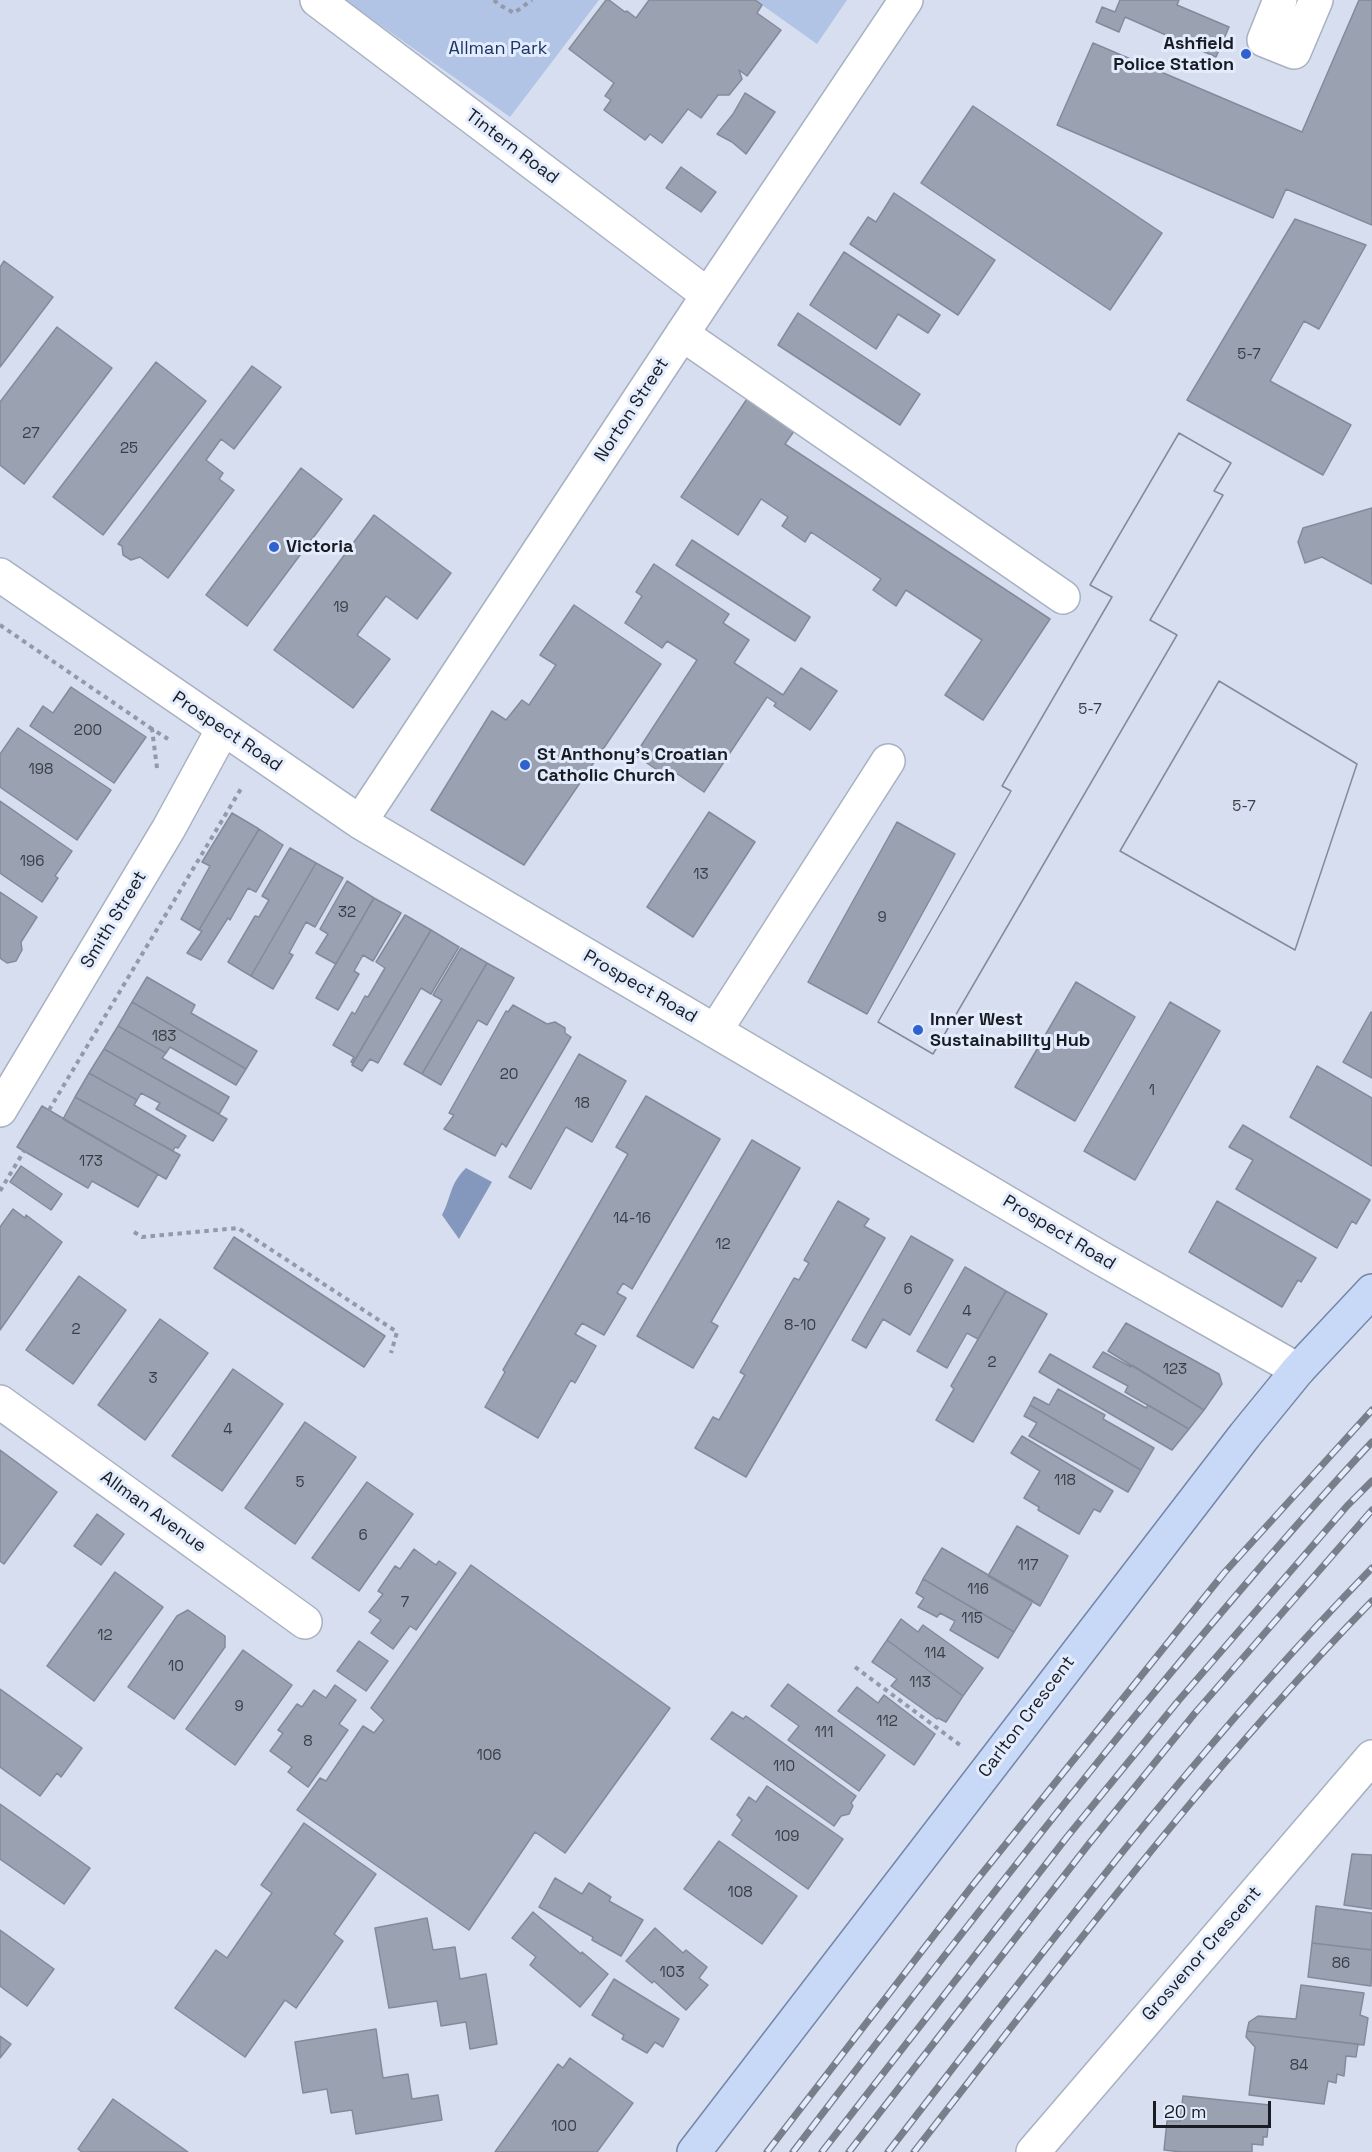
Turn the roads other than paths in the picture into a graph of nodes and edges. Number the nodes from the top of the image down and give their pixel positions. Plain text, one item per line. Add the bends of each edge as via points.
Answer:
1 (317, 0) edge
2 (906, 0) edge
3 (1280, 0) edge
4 (1316, 0) edge
5 (708, 295) junction
6 (682, 334) junction
7 (0, 575) edge
8 (1063, 597) dead end
9 (223, 729) junction
10 (888, 761) dead end
11 (360, 822) junction
12 (715, 1031) junction
13 (1, 1106) edge
14 (1372, 1291) edge
15 (1298, 1370) junction
16 (0, 1402) edge
17 (305, 1622) dead end
18 (1372, 1756) edge
19 (694, 2152) edge
20 (1033, 2152) edge

1 - 5 street, Tintern Road
2 - 5 street, Norton Street
3 - 4 street via 1264,40 1294,52
5 - 6 street, Norton Street
6 - 8 street
6 - 11 street, Norton Street
7 - 9 street, Prospect Road
9 - 11 street, Prospect Road
9 - 13 street, Smith Street via 169,828
10 - 12 street
11 - 12 street, Prospect Road
12 - 15 street, Prospect Road
14 - 15 main road, Carlton Crescent
15 - 19 main road, Carlton Crescent
16 - 17 street, Allman Avenue
18 - 20 street, Grosvenor Crescent

